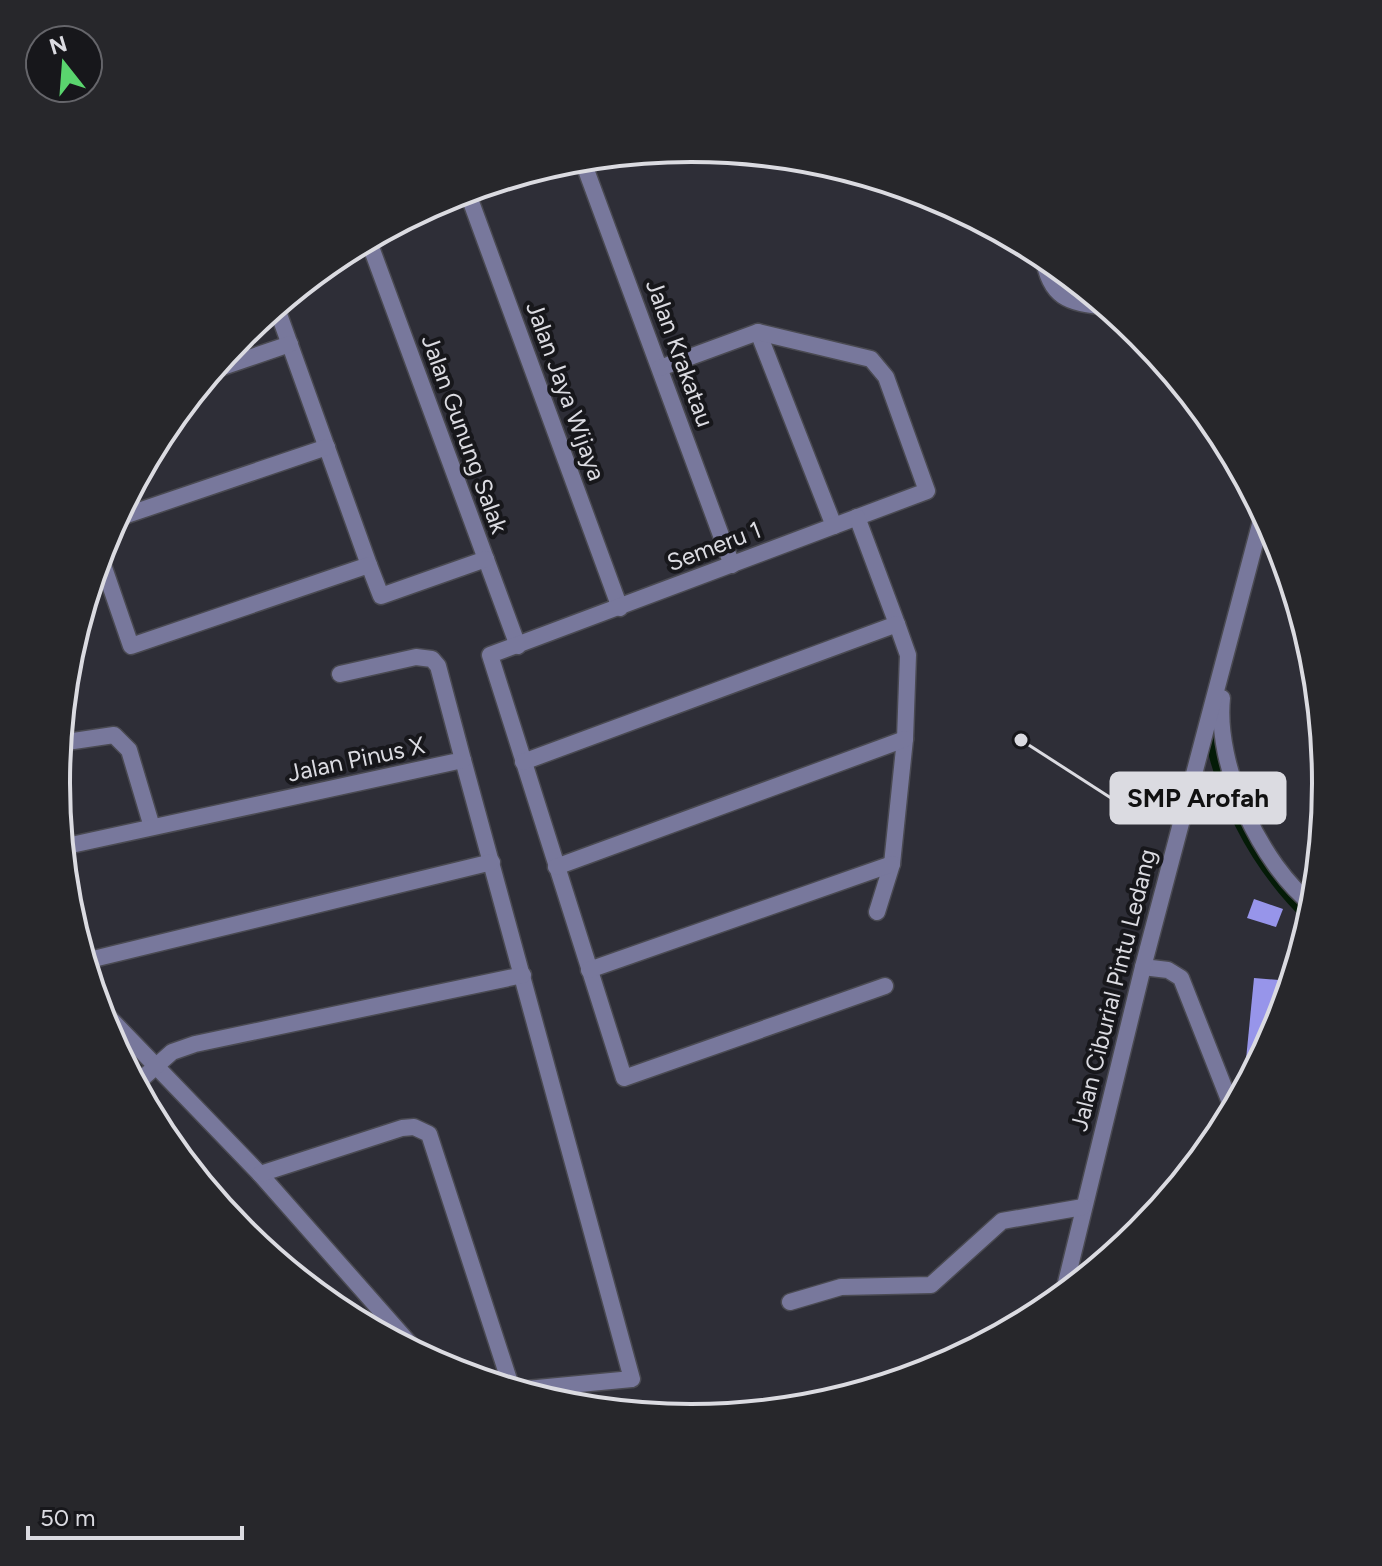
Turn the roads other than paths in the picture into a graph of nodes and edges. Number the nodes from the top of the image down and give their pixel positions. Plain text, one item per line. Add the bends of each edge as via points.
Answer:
1 (587, 171) edge
2 (471, 202) edge
3 (372, 251) edge
4 (1050, 277) edge
5 (1087, 305) edge
6 (280, 318) edge
7 (758, 332) junction
8 (290, 344) junction
9 (234, 363) edge
10 (660, 368) junction
11 (327, 447) junction
12 (132, 513) edge
13 (857, 517) junction
14 (834, 526) junction
15 (1258, 531) edge
16 (486, 559) junction
17 (369, 565) junction
18 (732, 565) junction
19 (106, 574) edge
20 (620, 608) junction
21 (897, 624) junction
22 (518, 646) junction
23 (1226, 652) junction
24 (340, 674) dead end
25 (905, 739) junction
26 (71, 741) edge
27 (463, 760) junction
28 (523, 762) junction
29 (152, 827) junction
30 (73, 845) edge
31 (492, 862) junction
32 (892, 864) junction
33 (556, 867) junction
34 (1302, 893) edge
35 (877, 912) dead end
36 (95, 958) edge
37 (1143, 967) junction
38 (589, 970) junction
39 (523, 975) junction
40 (885, 986) dead end
41 (120, 1028) edge
42 (157, 1064) junction
43 (144, 1076) edge
44 (1228, 1096) edge
45 (260, 1174) junction
46 (1083, 1207) junction
47 (1067, 1277) edge
48 (790, 1302) dead end
49 (398, 1331) edge
50 (510, 1377) edge
51 (547, 1387) edge

1 - 10 street, Jalan Krakatau
2 - 20 street, Jalan Jaya Wijaya
3 - 16 street, Jalan Gunung Salak
4 - 5 street via 1062,297
6 - 8 street
7 - 10 street
7 - 13 street, Semeru 1 via 850,353 881,367 927,491
7 - 14 street
8 - 9 street
8 - 11 street
10 - 18 street, Jalan Krakatau
11 - 12 street
11 - 17 street
13 - 14 street, Semeru 1
13 - 21 street
14 - 18 street, Semeru 1
15 - 23 street, Jalan Ciburial Pintu Ledang
16 - 17 street via 381,596
16 - 22 street, Jalan Gunung Salak
17 - 19 street via 131,646
18 - 20 street, Semeru 1
20 - 22 street, Semeru 1
21 - 25 street via 908,655
21 - 28 street
22 - 28 street, Semeru 1 via 490,655
23 - 34 street via 1220,718 1238,792 1275,863
23 - 37 street, Jalan Ciburial Pintu Ledang
24 - 27 street, Jalan Pinus X via 416,657 432,659
25 - 32 street
25 - 33 street
26 - 29 street via 114,735 132,758
27 - 29 street, Jalan Pinus X
27 - 31 street
28 - 33 street
29 - 30 street, Jalan Pinus X
31 - 36 street
31 - 39 street
32 - 35 street
32 - 38 street
33 - 38 street
37 - 44 street via 1168,970 1181,978
37 - 46 street, Jalan Ciburial Pintu Ledang
38 - 40 street via 624,1078
39 - 42 street via 215,1039 172,1052
39 - 51 street via 632,1379
41 - 42 street
42 - 43 street
42 - 45 street
45 - 49 street
45 - 50 street via 402,1128 429,1134
46 - 47 street, Jalan Ciburial Pintu Ledang
46 - 48 street via 1002,1221 931,1285 841,1287

